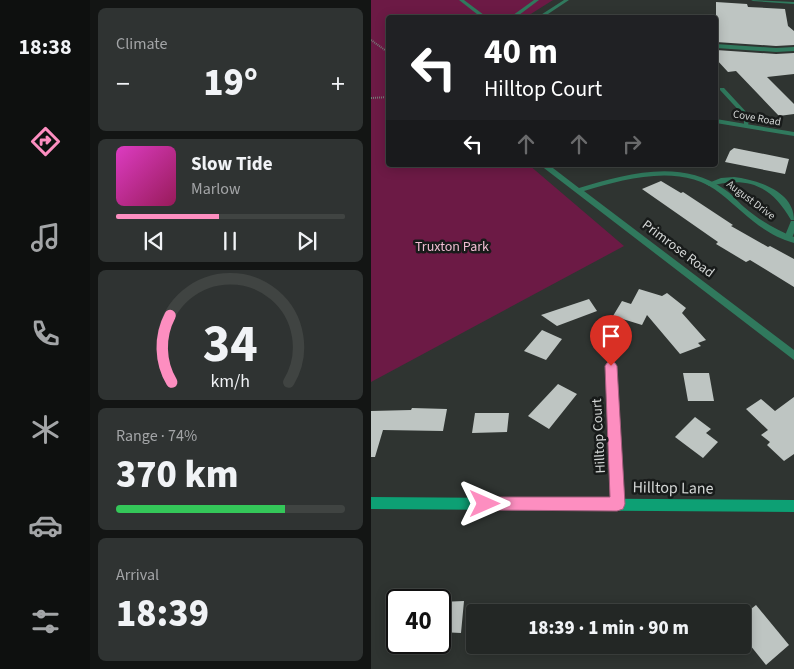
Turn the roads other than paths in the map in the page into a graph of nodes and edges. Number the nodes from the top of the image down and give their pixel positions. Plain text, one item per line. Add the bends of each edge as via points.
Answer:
1 (461, 0) edge
2 (537, 0) edge
3 (567, 0) edge
4 (753, 0) edge
5 (794, 4) edge
6 (482, 15) edge
7 (515, 15) edge
8 (543, 15) edge
9 (718, 46) edge
10 (794, 49) edge
11 (722, 89) dead end
12 (718, 122) edge
13 (745, 126) junction
14 (794, 134) edge
15 (546, 167) edge
16 (709, 184) junction
17 (577, 192) junction
18 (794, 218) edge
19 (794, 223) edge
20 (791, 239) edge
21 (794, 356) edge
22 (611, 366) dead end
23 (371, 503) edge
24 (617, 504) junction
25 (794, 506) edge

1 - 6 street
2 - 7 street
3 - 8 street
4 - 5 lane
9 - 10 street
11 - 13 lane via 747,116
12 - 13 street, Cove Road
13 - 14 street, Cove Road
15 - 17 street, Primrose Road
16 - 17 street, August Drive via 679,173 652,174 621,178
16 - 18 lane via 731,178 762,185 779,196
16 - 20 street, August Drive via 766,226
17 - 21 street, Primrose Road
19 - 20 lane
22 - 24 street, Hilltop Court
23 - 24 street, Hilltop Lane
24 - 25 street, Hilltop Lane

